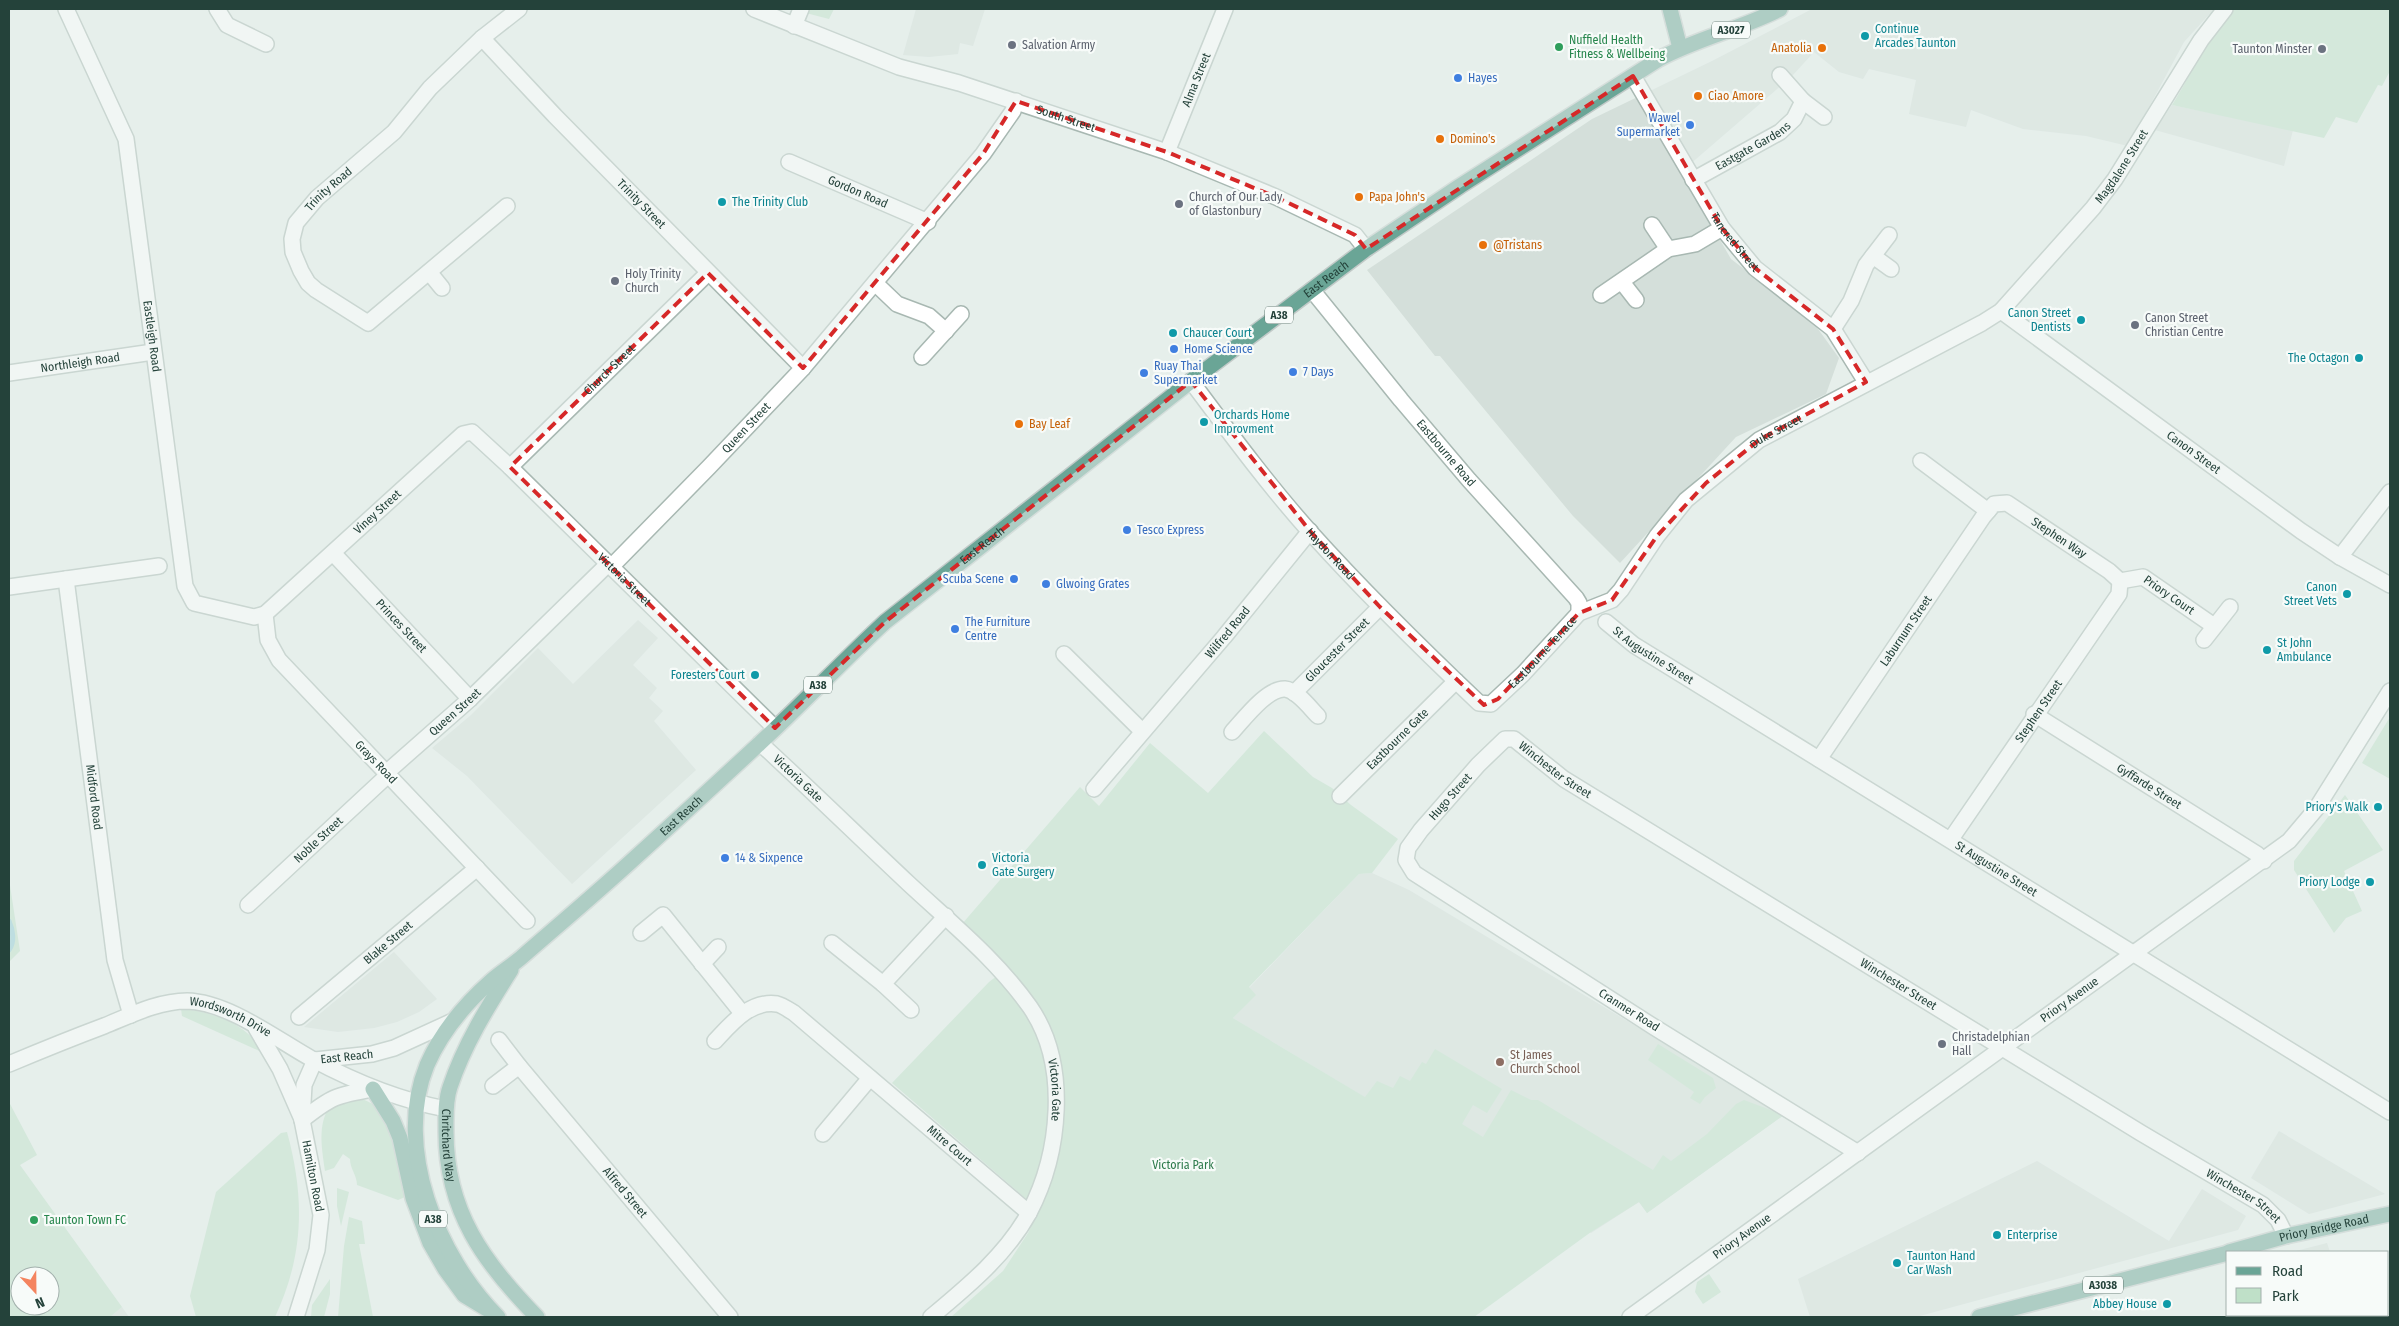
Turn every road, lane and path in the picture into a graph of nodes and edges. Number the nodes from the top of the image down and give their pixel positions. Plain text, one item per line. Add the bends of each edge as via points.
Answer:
1 (66, 9) edge
2 (217, 9) edge
3 (519, 9) edge
4 (754, 9) edge
5 (800, 9) edge
6 (1225, 9) edge
7 (1670, 9) edge
8 (1780, 9) edge
9 (2225, 9) edge
10 (794, 26) junction
11 (482, 38) junction
12 (266, 44) dead end
13 (1680, 48) junction
14 (1780, 75) dead end
15 (1633, 76) junction
16 (1016, 101) junction
17 (1803, 101) junction
18 (1824, 117) dead end
19 (1168, 152) junction
20 (789, 162) dead end
21 (1693, 180) junction
22 (507, 206) dead end
23 (928, 222) junction
24 (1652, 225) dead end
25 (1722, 228) junction
26 (1889, 236) dead end
27 (1668, 249) junction
28 (1366, 250) junction
29 (1872, 256) junction
30 (1891, 269) dead end
31 (429, 272) junction
32 (708, 273) junction
33 (1622, 282) junction
34 (875, 283) junction
35 (442, 288) dead end
36 (1312, 290) junction
37 (1601, 295) dead end
38 (1636, 300) dead end
39 (2001, 311) junction
40 (961, 314) dead end
41 (1833, 329) junction
42 (946, 332) junction
43 (153, 352) junction
44 (922, 358) dead end
45 (803, 368) junction
46 (9, 373) edge
47 (1191, 381) junction
48 (1866, 382) junction
49 (472, 432) joint
50 (1921, 461) dead end
51 (510, 468) junction
52 (2390, 492) edge
53 (1991, 508) junction
54 (1310, 531) junction
55 (333, 553) junction
56 (2340, 558) junction
57 (159, 566) dead end
58 (609, 566) junction
59 (66, 579) junction
60 (2120, 581) junction
61 (2390, 585) edge
62 (9, 587) edge
63 (1380, 607) junction
64 (1595, 607) joint
65 (2230, 607) dead end
66 (1580, 612) junction
67 (265, 614) junction
68 (1606, 622) dead end
69 (2214, 626) junction
70 (2204, 640) dead end
71 (1064, 654) dead end
72 (1456, 681) junction
73 (2390, 690) edge
74 (1294, 693) junction
75 (470, 699) junction
76 (1491, 704) joint
77 (2034, 714) junction
78 (1318, 716) dead end
79 (775, 728) junction
80 (1142, 731) junction
81 (1232, 732) dead end
82 (1505, 739) joint
83 (760, 743) junction
84 (1819, 758) junction
85 (387, 774) junction
86 (1094, 789) dead end
87 (1340, 796) dead end
88 (1950, 838) junction
89 (1406, 860) joint
90 (2264, 861) junction
91 (477, 868) junction
92 (248, 905) dead end
93 (946, 916) junction
94 (527, 921) dead end
95 (640, 933) dead end
96 (832, 943) dead end
97 (718, 948) dead end
98 (2136, 953) junction
99 (515, 964) junction
100 (702, 964) junction
101 (883, 984) junction
102 (911, 1010) dead end
103 (742, 1013) junction
104 (131, 1015) junction
105 (299, 1017) dead end
106 (453, 1021) junction
107 (256, 1027) junction
108 (500, 1040) dead end
109 (715, 1041) dead end
110 (2003, 1049) junction
111 (315, 1060) junction
112 (9, 1064) edge
113 (519, 1066) junction
114 (870, 1078) junction
115 (493, 1086) dead end
116 (373, 1089) junction
117 (417, 1103) junction
118 (446, 1109) junction
119 (2390, 1112) edge
120 (302, 1120) junction
121 (823, 1134) dead end
122 (1858, 1153) junction
123 (1028, 1214) junction
124 (2390, 1214) edge
125 (2286, 1236) junction
126 (2232, 1251) edge
127 (2226, 1253) edge
128 (497, 1316) edge
129 (296, 1317) edge
130 (537, 1317) edge
131 (730, 1317) edge
132 (931, 1317) edge
133 (1630, 1317) edge
134 (1978, 1317) edge

1 - 43 street, Eastleigh Road via 126,139
2 - 12 street via 227,25
3 - 11 street, Trinity Road
4 - 10 street, South Street
5 - 10 street
6 - 19 street, Alma Street
7 - 13 main road
8 - 13 main road, A3027 via 1750,24
9 - 39 street, Magdalene Street via 2201,40 2098,201
10 - 16 street, South Street via 899,66
11 - 31 street, Trinity Road via 430,88 394,132 317,198 296,223 292,239 296,261 312,286 368,323
11 - 32 street, Trinity Street
13 - 15 main road, East Reach / A38
14 - 17 street
15 - 21 street, Tancred Street
15 - 28 main road, East Reach / A38
16 - 19 street, South Street
16 - 23 street, Queen Street via 1013,111 983,154
17 - 18 street
17 - 21 street, Eastgate Gardens via 1794,119 1780,132
19 - 28 street, South Street via 1276,196 1355,235
20 - 23 street, Gordon Road
21 - 25 street, Tancred Street
22 - 31 street, Trinity Road
23 - 34 street, Queen Street
24 - 27 street
25 - 27 street via 1695,244
25 - 41 street, Tancred Street via 1755,268
26 - 29 street
27 - 33 street
28 - 36 main road, East Reach / A38
29 - 30 street
29 - 41 street via 1851,301
31 - 35 street
32 - 45 street, Trinity Street
32 - 51 street, Church Street
33 - 37 street
33 - 38 street
34 - 42 street via 897,304 929,316
34 - 45 street, Queen Street
36 - 47 main road, East Reach / A38
36 - 66 street, Eastbourne Road via 1462,472 1576,598
39 - 48 street, Duke Street
39 - 56 street, Canon Street
40 - 42 street
41 - 48 street, Tancred Street
42 - 44 street
43 - 46 street, Northleigh Road
43 - 67 street, Eastleigh Road via 188,595 194,603 254,617
45 - 58 street, Queen Street
47 - 54 street, Haydon Road
47 - 79 main road, East Reach / A38 via 885,622
48 - 64 street, Duke Street via 1759,440 1712,478 1680,508 1612,600
49 - 51 street, Victoria Street
49 - 55 street, Viney Street via 463,434
50 - 53 street
51 - 58 street, Victoria Street
52 - 56 street
53 - 60 street, Stephen Way via 2007,503
53 - 84 street, Laburnum Street
54 - 63 street, Haydon Road
54 - 80 street, Wilfred Road
55 - 67 street, Viney Street
55 - 75 street, Princes Street
56 - 61 street, Canon Street
57 - 59 street
58 - 75 street, Queen Street
58 - 79 street, Victoria Street
59 - 62 street
59 - 104 street, Midford Road via 115,960
60 - 69 street, Priory Court via 2142,577
60 - 77 street, Stephen Street via 2119,594
63 - 72 street, Haydon Road
63 - 74 street, Gloucester Street
64 - 66 street, Eastbourne Terrace
65 - 69 street
66 - 76 street, Eastbourne Terrace
67 - 85 street, Grays Road via 268,640 279,660
68 - 84 street, St Augustine Street via 1634,645
69 - 70 street
71 - 80 street
72 - 76 street, Haydon Road via 1479,703
72 - 87 street, Eastbourne Gate
73 - 90 street, Priory Avenue via 2301,830
74 - 78 street, Gloucester Street
74 - 81 street, Gloucester Street via 1285,689 1270,692
75 - 85 street, Queen Street
77 - 88 street, Stephen Street
77 - 90 street, Gyffarde Street
79 - 83 main road, East Reach / A38
80 - 86 street, Wilfred Road
82 - 89 street, Hugo Street via 1420,830 1408,848
82 - 110 street, Winchester Street via 1514,739 1564,779
83 - 93 street, Victoria Gate
83 - 99 main road, East Reach / A38
84 - 88 street, St Augustine Street
85 - 91 street, Grays Road
85 - 92 street, Noble Street
88 - 98 street, St Augustine Street
89 - 122 street, Cranmer Road via 1414,873
90 - 98 street, Priory Avenue
91 - 94 street, Grays Road
91 - 105 street, Blake Street
93 - 101 street
93 - 123 street, Victoria Gate via 1003,974 1031,1009 1046,1041 1056,1081 1055,1131 1047,1168
95 - 100 street via 663,915
96 - 101 street
97 - 100 street
98 - 110 street, Priory Avenue
98 - 119 street, St Augustine Street
99 - 106 main road, East Reach / A38 via 491,980
99 - 118 main road, Chritchard Way / A38 via 472,1032 449,1089
100 - 103 street
101 - 102 street
103 - 109 street, Mitre Court
103 - 114 street, Mitre Court via 758,1006 777,1004 786,1008
104 - 107 street, Wordsworth Drive via 163,1004 186,1001 224,1008
104 - 112 street, Wordsworth Drive
106 - 111 street, East Reach via 394,1048 372,1054
106 - 117 main road, A38 via 427,1066
107 - 111 street, Wordsworth Drive
107 - 120 street, Hamilton Road
108 - 113 street, Alfred Street
110 - 122 street, Priory Avenue
110 - 125 street, Winchester Street via 2263,1205 2278,1220
111 - 116 street, Wordsworth Drive
111 - 120 street, Hamilton Road via 304,1085
113 - 115 street
113 - 131 street, Alfred Street
114 - 121 street
114 - 123 street, Mitre Court
116 - 117 street, Wordsworth Drive
116 - 120 street via 330,1098
116 - 128 main road via 400,1138 413,1198 430,1243 464,1295
117 - 118 street, Wordsworth Drive
117 - 128 main road, A38 via 417,1158 432,1216 459,1267
118 - 130 main road, Chritchard Way / A38 via 446,1153 458,1208 490,1264
120 - 129 street, Hamilton Road via 321,1216 317,1250
122 - 133 street, Priory Avenue
123 - 132 street, Victoria Gate via 987,1268
124 - 125 main road, Priory Bridge Road / A3038
125 - 126 main road, Priory Bridge Road / A3038
127 - 134 main road, Priory Bridge Road / A3038

